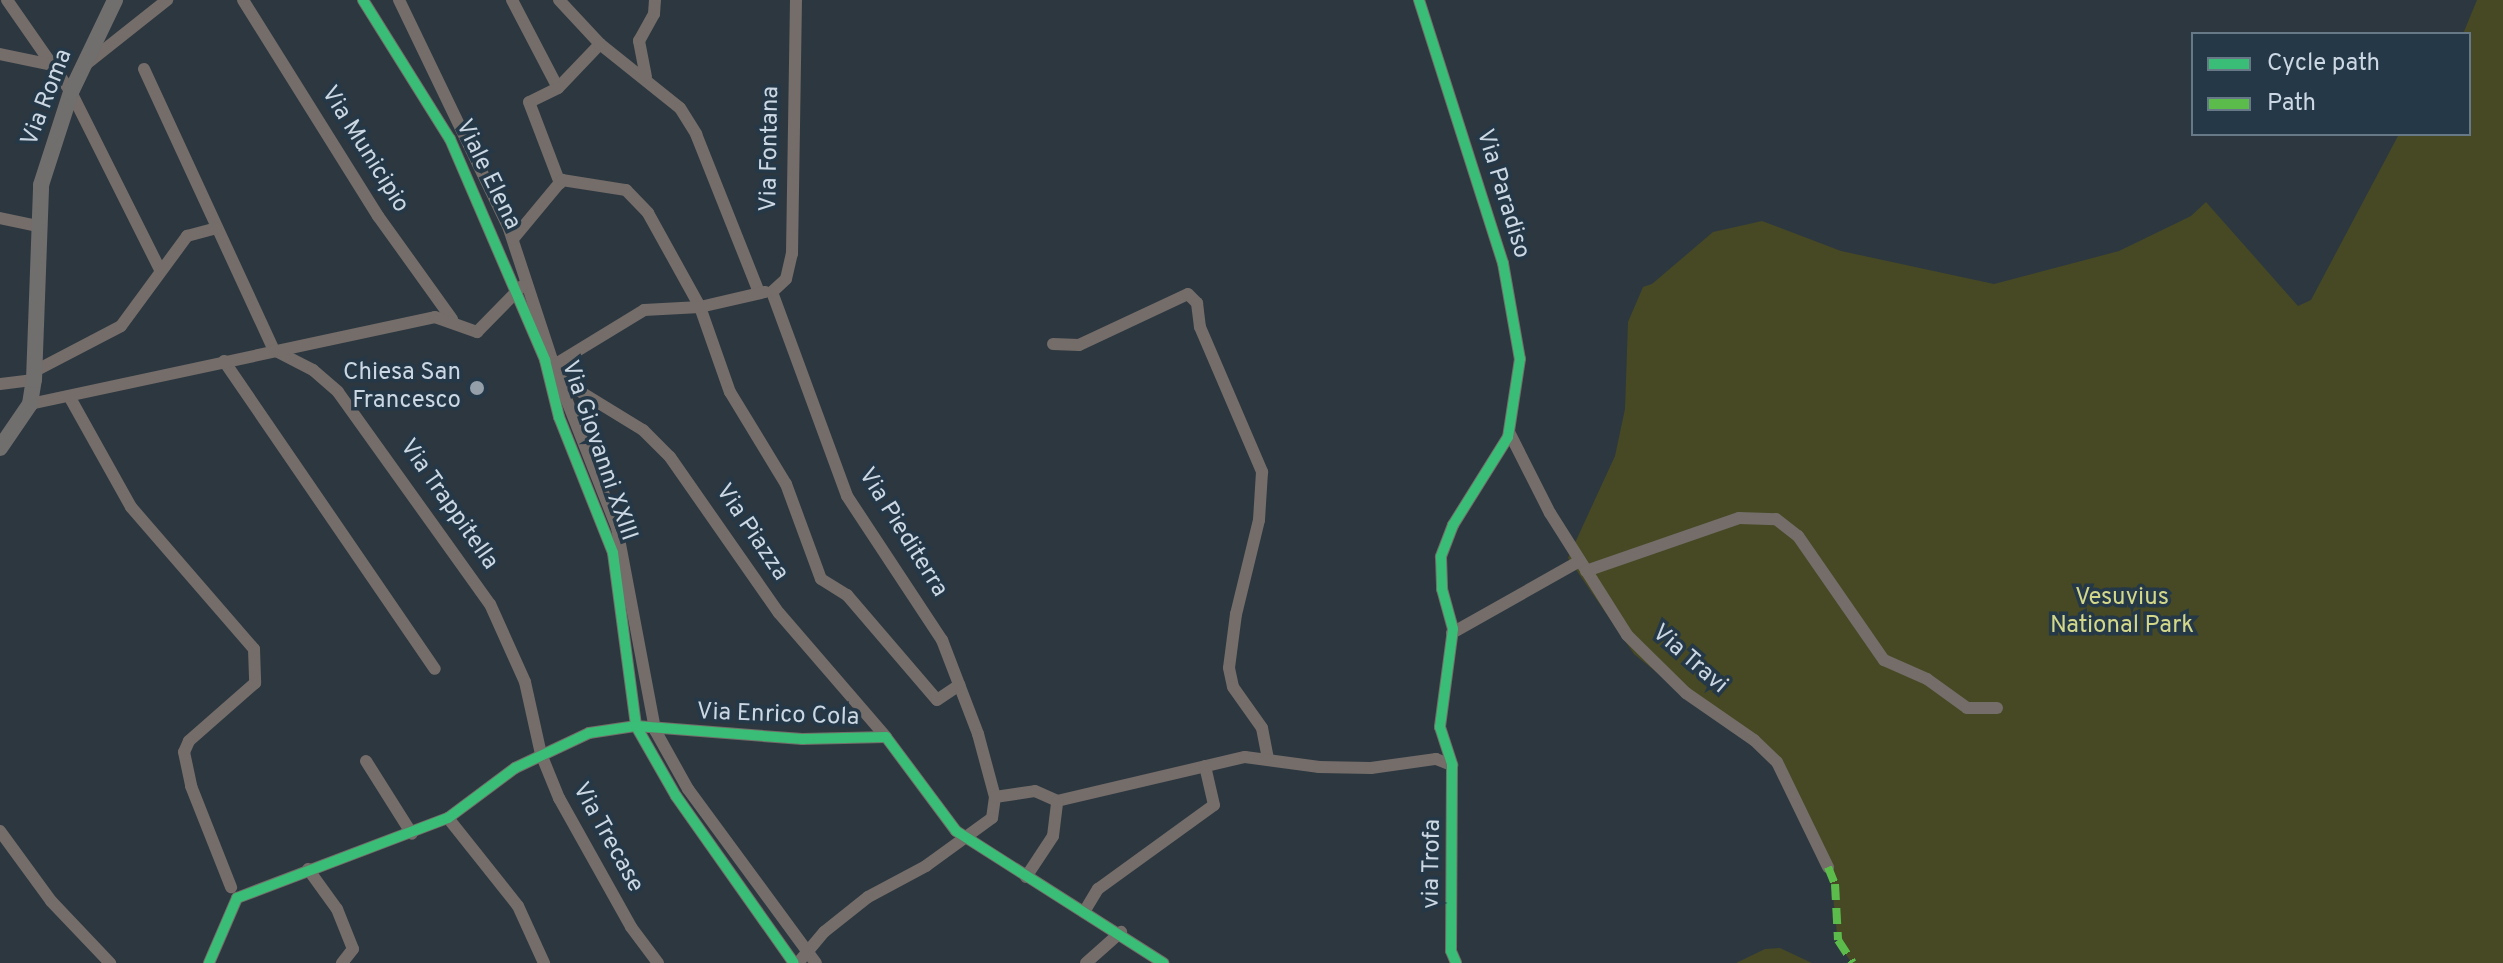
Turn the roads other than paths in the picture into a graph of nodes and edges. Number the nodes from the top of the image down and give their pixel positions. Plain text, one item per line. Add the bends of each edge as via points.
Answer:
1 (7, 0) edge
2 (115, 0) edge
3 (165, 0) edge
4 (243, 0) edge
5 (363, 0) edge
6 (399, 0) edge
7 (512, 0) edge
8 (559, 0) edge
9 (655, 0) edge
10 (796, 0) edge
11 (1419, 0) edge
12 (600, 44) junction
13 (0, 54) edge
14 (52, 65) junction
15 (85, 65) junction
16 (144, 69) dead end
17 (646, 77) junction
18 (558, 88) junction
19 (71, 92) junction
20 (560, 183) junction
21 (0, 218) edge
22 (38, 226) junction
23 (216, 228) junction
24 (513, 239) junction
25 (160, 270) junction
26 (523, 285) junction
27 (766, 292) junction
28 (700, 307) junction
29 (452, 319) junction
30 (1053, 344) dead end
31 (274, 350) junction
32 (224, 361) junction
33 (554, 365) junction
34 (34, 375) junction
35 (558, 378) junction
36 (0, 384) edge
37 (69, 396) junction
38 (30, 404) junction
39 (1509, 432) junction
40 (0, 448) edge
41 (1583, 566) junction
42 (1452, 633) junction
43 (435, 669) dead end
44 (959, 685) junction
45 (1997, 708) dead end
46 (534, 725) joint
47 (636, 726) junction
48 (655, 730) junction
49 (886, 737) junction
50 (541, 754) junction
51 (1268, 759) junction
52 (366, 761) dead end
53 (1452, 765) junction
54 (1205, 766) junction
55 (995, 797) junction
56 (1057, 801) junction
57 (448, 818) junction
58 (0, 831) edge
59 (412, 834) junction
60 (966, 839) junction
61 (1828, 867) dead end
62 (308, 869) junction
63 (1026, 877) junction
64 (231, 887) dead end
65 (1084, 912) junction
66 (1121, 932) junction
67 (807, 950) junction
68 (110, 963) edge
69 (209, 963) edge
70 (342, 963) edge
71 (544, 963) edge
72 (658, 963) edge
73 (796, 963) edge
74 (816, 963) edge
75 (1086, 963) edge
76 (1163, 963) edge
77 (1456, 963) edge

1 - 14 street
2 - 15 main road, Via Roma
3 - 15 street
4 - 29 street, Via Municipio via 378,216
5 - 26 street, Viale Elena via 450,139
6 - 24 street, Viale Elena
7 - 18 street
8 - 12 street, Via Piediterra
9 - 17 street via 654,14 639,41
10 - 27 street, Via Fontana via 792,254 786,279
11 - 39 street, Via Paradiso via 1503,263 1520,359
12 - 17 street, Via Piediterra
12 - 18 street
13 - 14 street
14 - 19 street
15 - 19 main road, Via Roma
16 - 23 street
17 - 27 street, Via Piediterra via 680,108 696,134
18 - 20 street via 529,102
19 - 22 main road, Via Roma via 41,185
19 - 25 street
20 - 24 street
20 - 28 street via 626,190 648,213
21 - 22 street
22 - 34 main road, Via Roma
23 - 25 street via 187,236
23 - 31 street via 238,263
24 - 26 street, Viale Elena
25 - 34 street via 121,326
26 - 29 street via 477,332
26 - 33 street, Via Giovanni XXIII
26 - 47 street, Via Giovanni XXIII via 559,417 613,553
27 - 28 street
27 - 44 street, Via Piediterra via 847,496 919,601
28 - 33 street via 644,310
28 - 44 street via 730,392 786,484 821,579 847,595 937,700
29 - 31 street via 435,317
30 - 51 street via 1079,345 1188,294 1197,303 1200,327 1262,472 1259,520 1229,668 1233,687 1262,728
31 - 32 street
31 - 46 street, Via Trappitella via 313,370 338,392 475,579 525,682
32 - 37 street
32 - 43 street
33 - 35 street, Via Giovanni XXIII
34 - 36 street
34 - 38 main road, Via Roma
35 - 48 street, Via Giovanni XXIII via 623,547
35 - 49 street, Via Piazza via 643,430 670,457 779,613
37 - 38 street
37 - 64 street via 131,507 254,649 255,683 189,741 184,752 191,786
38 - 40 main road, Via Roma
39 - 41 street, Via Travi
39 - 42 street, Via Paradiso via 1453,525 1441,557
41 - 42 street
41 - 45 street via 1739,518 1776,519 1798,536 1884,660 1927,679 1967,708
41 - 61 street, Via Travi via 1645,653 1686,693 1777,762
42 - 53 street, Via Paradiso via 1440,727
44 - 55 street, Via Piediterra
46 - 50 street, Via Trecase
47 - 48 street, Via Enrico Cola
47 - 50 street via 589,733
47 - 73 street via 676,796
48 - 49 street, Via Enrico Cola via 802,739
48 - 67 street, Via Giovanni XXIII via 688,789
49 - 60 street, Via Enrico Cola
50 - 57 street
50 - 72 street, Via Trecase via 559,798 631,927
51 - 53 street via 1319,767 1371,768 1436,759
51 - 54 street via 1245,757
52 - 59 street
53 - 77 street, via Trofa via 1451,951
54 - 56 street
54 - 65 street via 1214,805 1098,889
55 - 56 street via 1035,791
55 - 60 street via 992,818
56 - 63 street via 1053,836
57 - 59 street
57 - 71 street via 518,906
58 - 68 street via 51,901
59 - 62 street
60 - 63 street, Via Enrico Cola
60 - 67 street via 868,897
62 - 69 street via 237,898
62 - 70 street via 337,909 353,949
63 - 65 street, Via Enrico Cola
65 - 66 street, Via Enrico Cola
66 - 75 street
66 - 76 street, Via Enrico Cola
67 - 73 street
67 - 74 street, Via Giovanni XXIII

